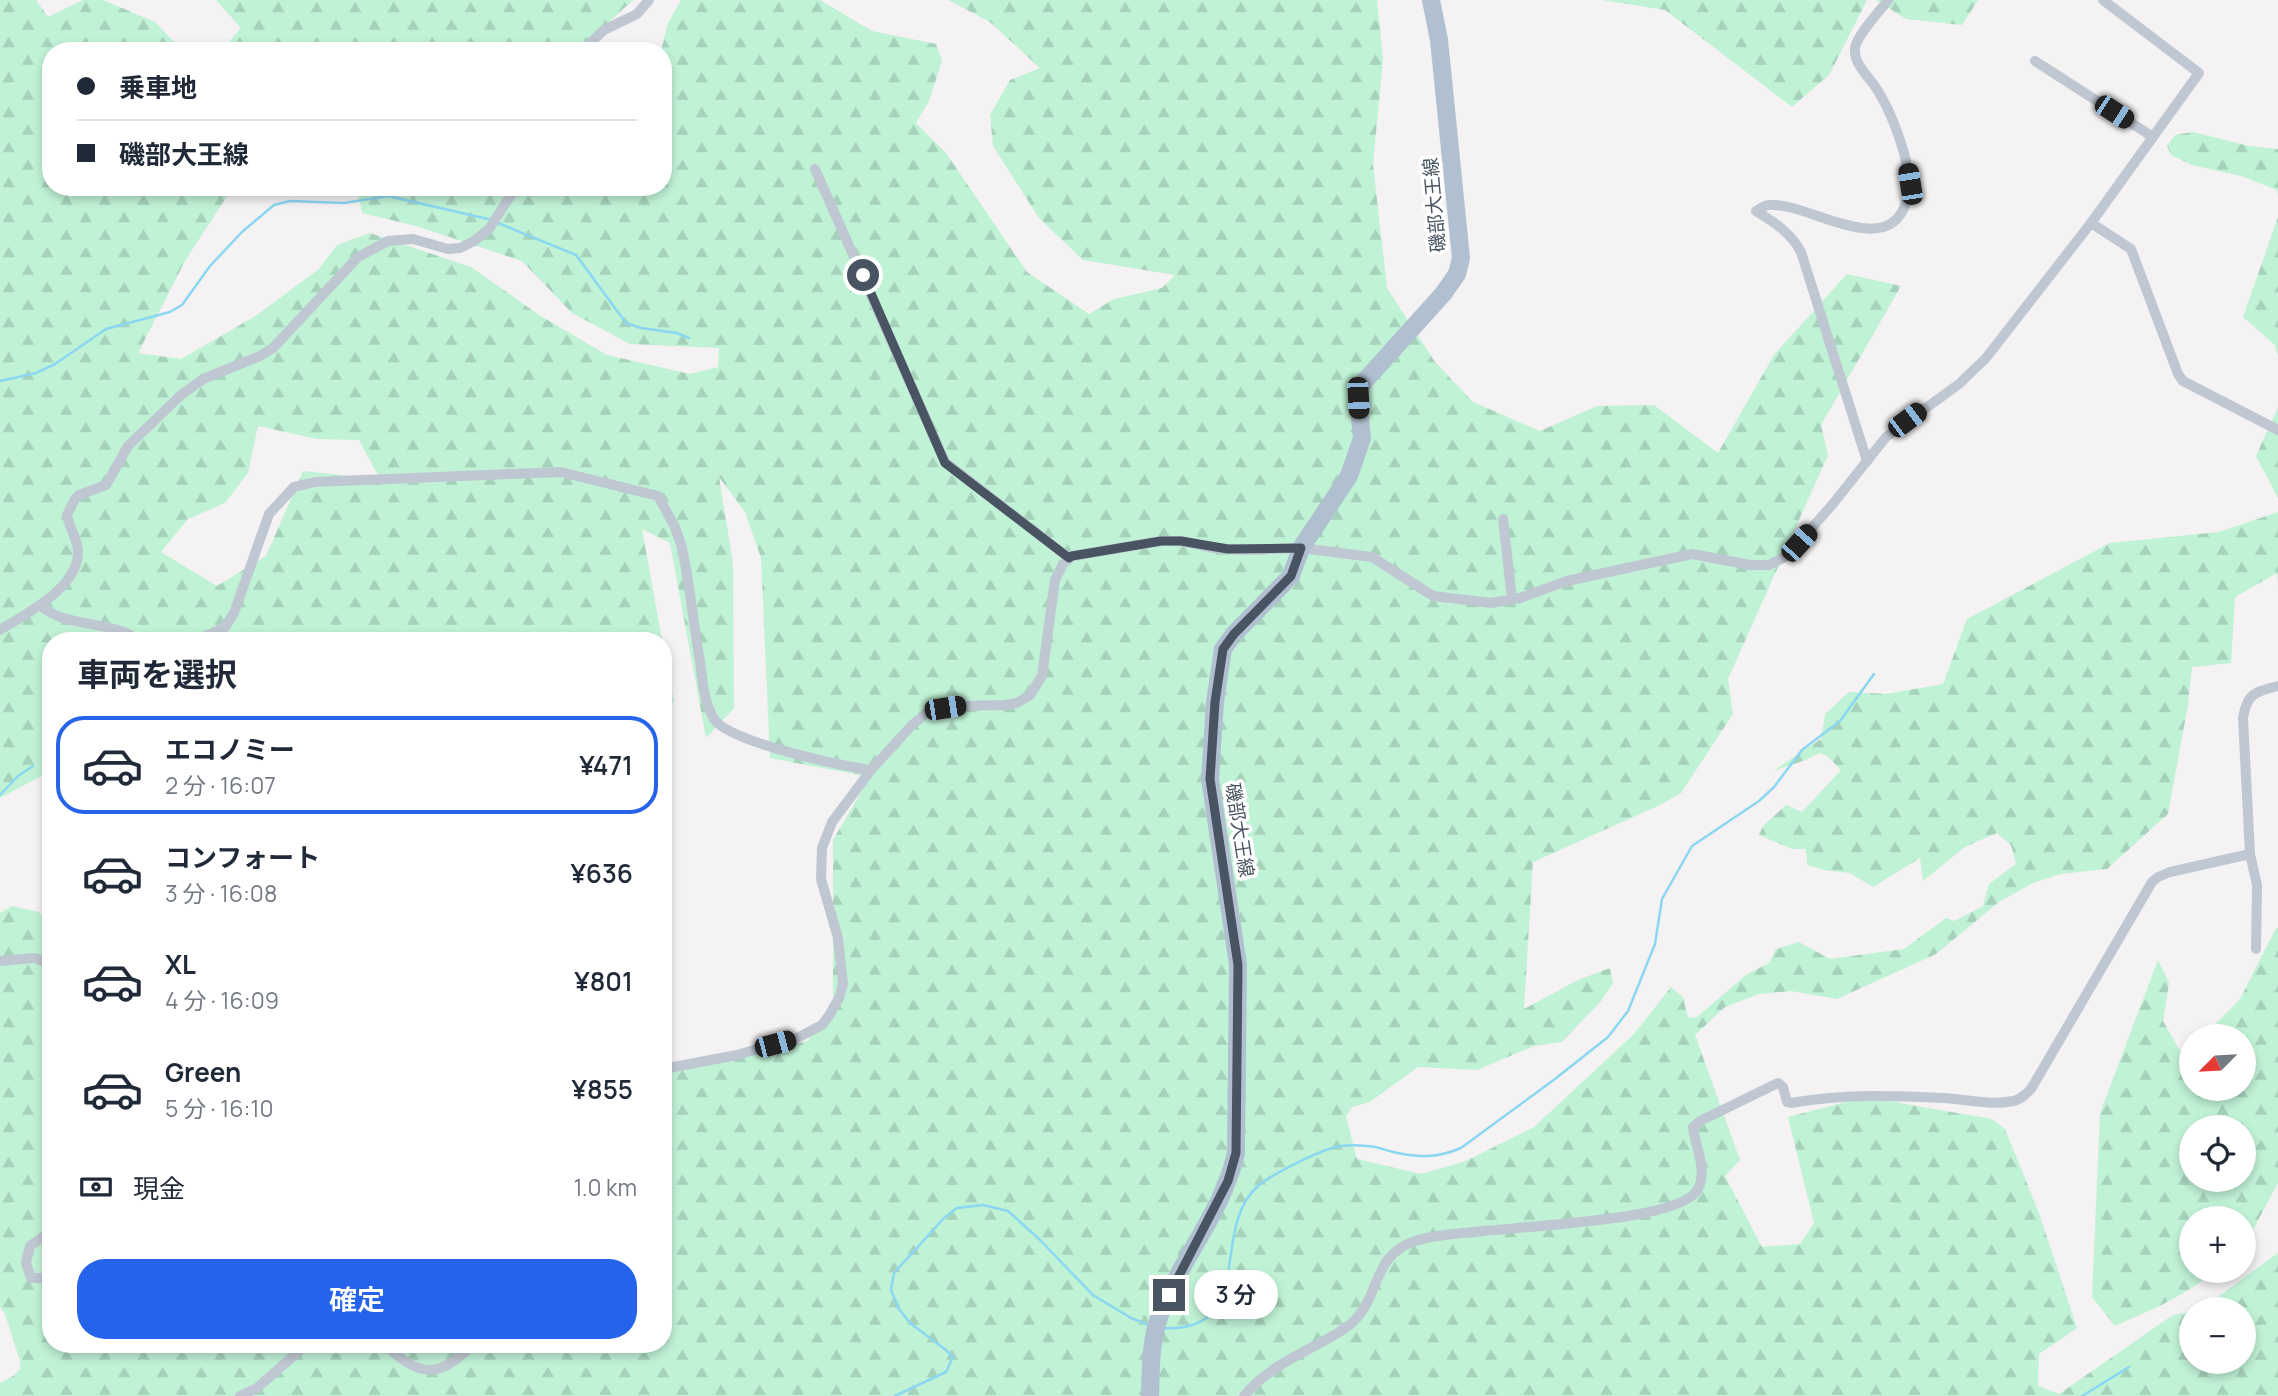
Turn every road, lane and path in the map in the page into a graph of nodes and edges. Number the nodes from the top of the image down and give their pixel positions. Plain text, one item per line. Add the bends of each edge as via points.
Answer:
1 (649, 0) edge
2 (1431, 0) edge
3 (1888, 0) edge
4 (2103, 0) edge
5 (591, 42) edge
6 (2035, 61) dead end
7 (2153, 137) junction
8 (815, 169) dead end
9 (510, 196) edge
10 (2091, 223) junction
11 (2278, 430) edge
12 (1867, 461) junction
13 (1503, 519) dead end
14 (1301, 548) junction
15 (1069, 558) junction
16 (1512, 599) junction
17 (40, 605) junction
18 (0, 630) edge
19 (119, 632) edge
20 (213, 632) edge
21 (2278, 686) edge
22 (871, 770) junction
23 (2250, 854) junction
24 (2256, 949) dead end
25 (0, 961) edge
26 (42, 961) edge
27 (672, 1067) edge
28 (42, 1237) edge
29 (42, 1278) edge
30 (297, 1353) edge
31 (395, 1353) edge
32 (463, 1353) edge
33 (240, 1396) edge
34 (1150, 1396) edge
35 (1244, 1396) edge

1 - 5 street via 637,14 604,30
2 - 14 main road, 磯部大王線 via 1461,258 1457,274 1443,294 1361,385 1362,439 1349,476
3 - 12 street via 1857,43 1855,56 1892,116 1903,150 1910,184 1900,216 1883,228 1845,225 1783,206 1756,211 1796,241 1801,252
4 - 7 street via 2199,73
6 - 7 street
7 - 10 street
8 - 15 street via 945,463
9 - 17 street via 489,229 460,248 413,239 388,241 358,257 273,348 204,379 180,396 128,446 106,485 75,499 67,515 78,549 77,564 68,581
10 - 11 street via 2131,249 2183,381
10 - 12 street via 1986,358 1959,384 1886,436
12 - 16 street via 1787,556 1769,565 1692,554 1567,581
13 - 16 street
14 - 15 street via 1243,550 1161,541
14 - 16 street via 1371,557 1433,596 1491,603
14 - 34 main road, 磯部大王線 via 1291,576 1223,649 1210,779 1238,965 1236,1153 1228,1181 1156,1327
15 - 22 street via 1055,580 1042,676 1030,695 1005,705 929,710
17 - 18 street
17 - 19 street via 52,614
20 - 22 street via 225,626 234,613 269,514 294,487 315,482 561,472 658,496 681,544 704,690 721,727 831,764
21 - 23 street via 2252,694 2245,703
22 - 27 street via 832,822 822,848 821,879 838,938 843,984 830,1014 822,1025 799,1037
23 - 24 street via 2257,885
23 - 35 street via 2171,872 2152,882 2031,1089 2017,1101 1904,1096 1791,1103 1779,1083 1693,1126 1701,1182 1684,1202 1648,1212 1432,1237 1406,1245 1384,1263 1368,1301 1351,1324 1263,1376
25 - 26 street
28 - 29 street via 30,1246 26,1263 32,1278
30 - 33 street via 257,1388
31 - 32 street via 427,1370 448,1366

